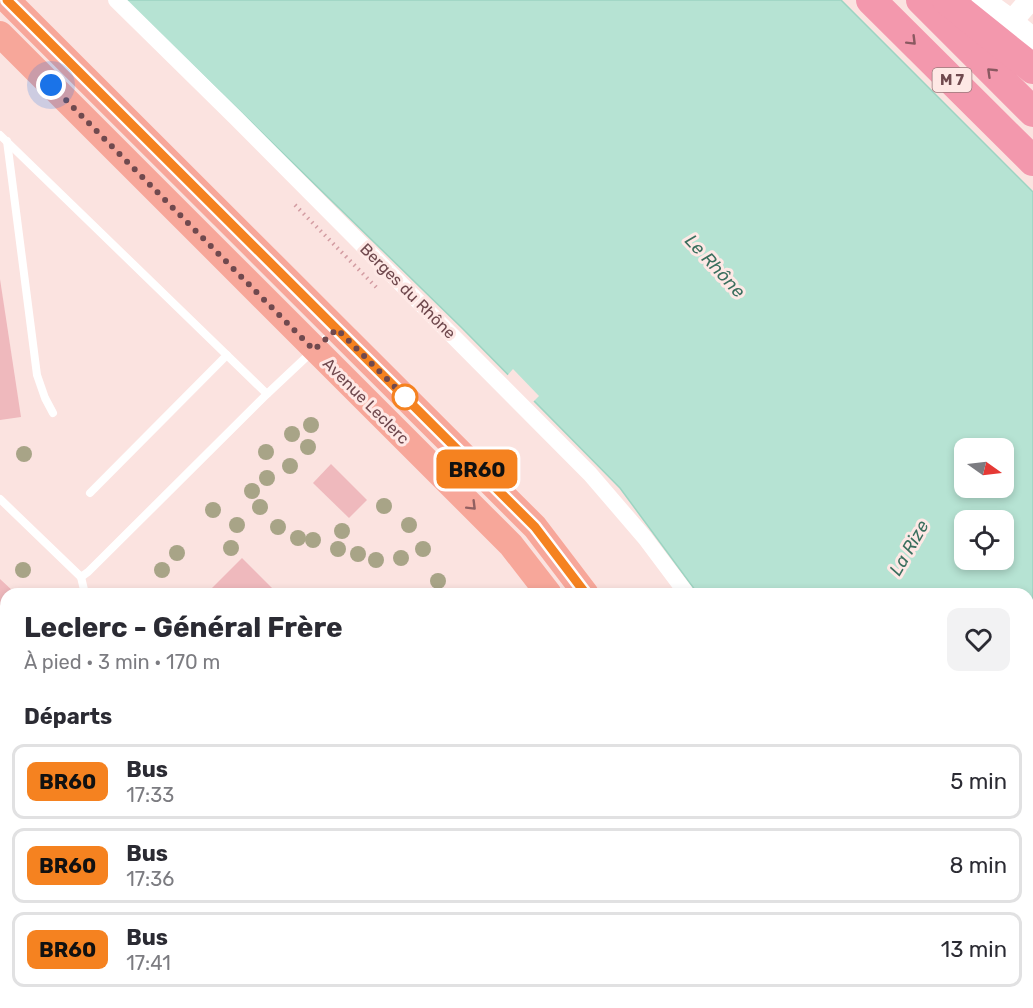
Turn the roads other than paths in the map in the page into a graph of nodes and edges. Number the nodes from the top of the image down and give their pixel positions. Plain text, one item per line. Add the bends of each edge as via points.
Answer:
1 (7, 0) edge
2 (116, 0) edge
3 (871, 0) edge
4 (921, 0) edge
5 (947, 0) edge
6 (983, 0) edge
7 (1030, 0) edge
8 (1012, 21) junction
9 (0, 34) edge
10 (1033, 39) edge
11 (1033, 69) edge
12 (1033, 112) edge
13 (3, 138) edge
14 (1033, 161) edge
15 (337, 329) junction
16 (314, 350) junction
17 (227, 355) junction
18 (267, 394) junction
19 (53, 413) dead end
20 (90, 493) dead end
21 (0, 499) edge
22 (81, 577) junction
23 (84, 588) edge
24 (544, 588) edge
25 (581, 588) edge
26 (682, 588) edge

1 - 15 main road, Avenue Leclerc
2 - 26 street, Berges du Rhône via 590,474
3 -> 14 highway, M 7
12 -> 4 highway, M 7
5 - 11 highway
6 - 8 street
7 - 8 street
8 - 10 street
9 - 16 main road, Avenue Leclerc
13 - 17 lane
13 - 19 lane via 37,375
15 - 16 lane
15 - 25 main road, Avenue Leclerc via 535,527
16 - 18 lane
16 -> 24 main road, Avenue Leclerc via 511,545
17 - 18 lane
17 - 20 lane
18 - 22 lane
21 - 22 lane
22 - 23 lane

